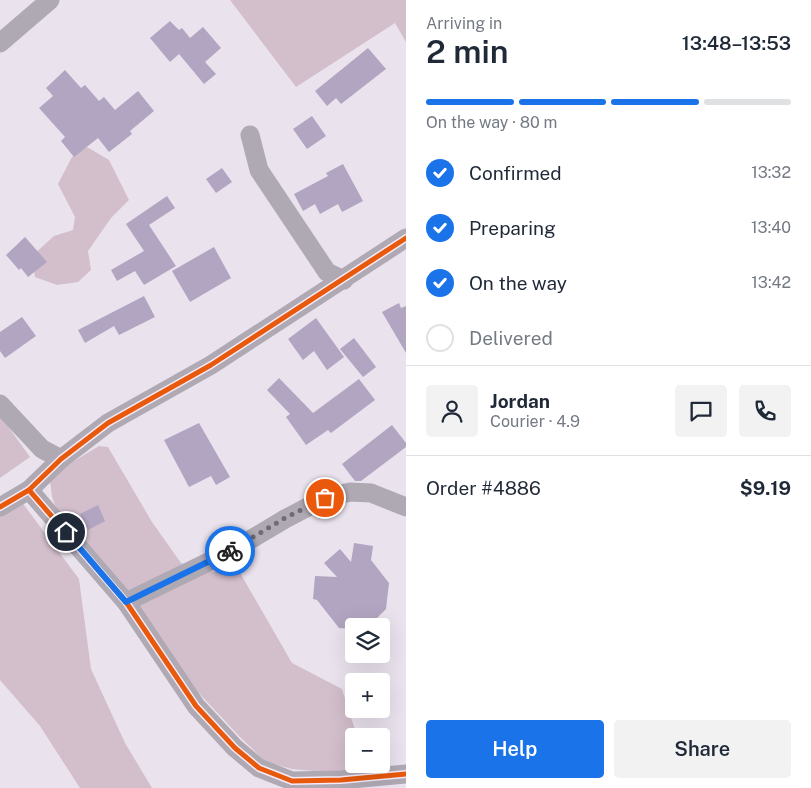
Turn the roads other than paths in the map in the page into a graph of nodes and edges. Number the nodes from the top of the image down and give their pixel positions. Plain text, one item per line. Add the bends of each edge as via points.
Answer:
1 (50, 0) edge
2 (0, 43) edge
3 (250, 135) dead end
4 (406, 238) edge
5 (344, 280) junction
6 (0, 404) edge
7 (61, 460) junction
8 (30, 490) junction
9 (406, 506) edge
10 (0, 507) edge
11 (126, 602) junction
12 (406, 774) edge

1 - 2 street
3 - 5 street via 259,170 327,272
4 - 5 street
5 - 7 street via 211,365 108,423
6 - 7 street via 42,450
7 - 8 street
8 - 10 street
8 - 11 street
9 - 11 street via 371,493 350,492 325,498 232,550
11 - 12 street via 196,706 235,748 259,768 292,781

